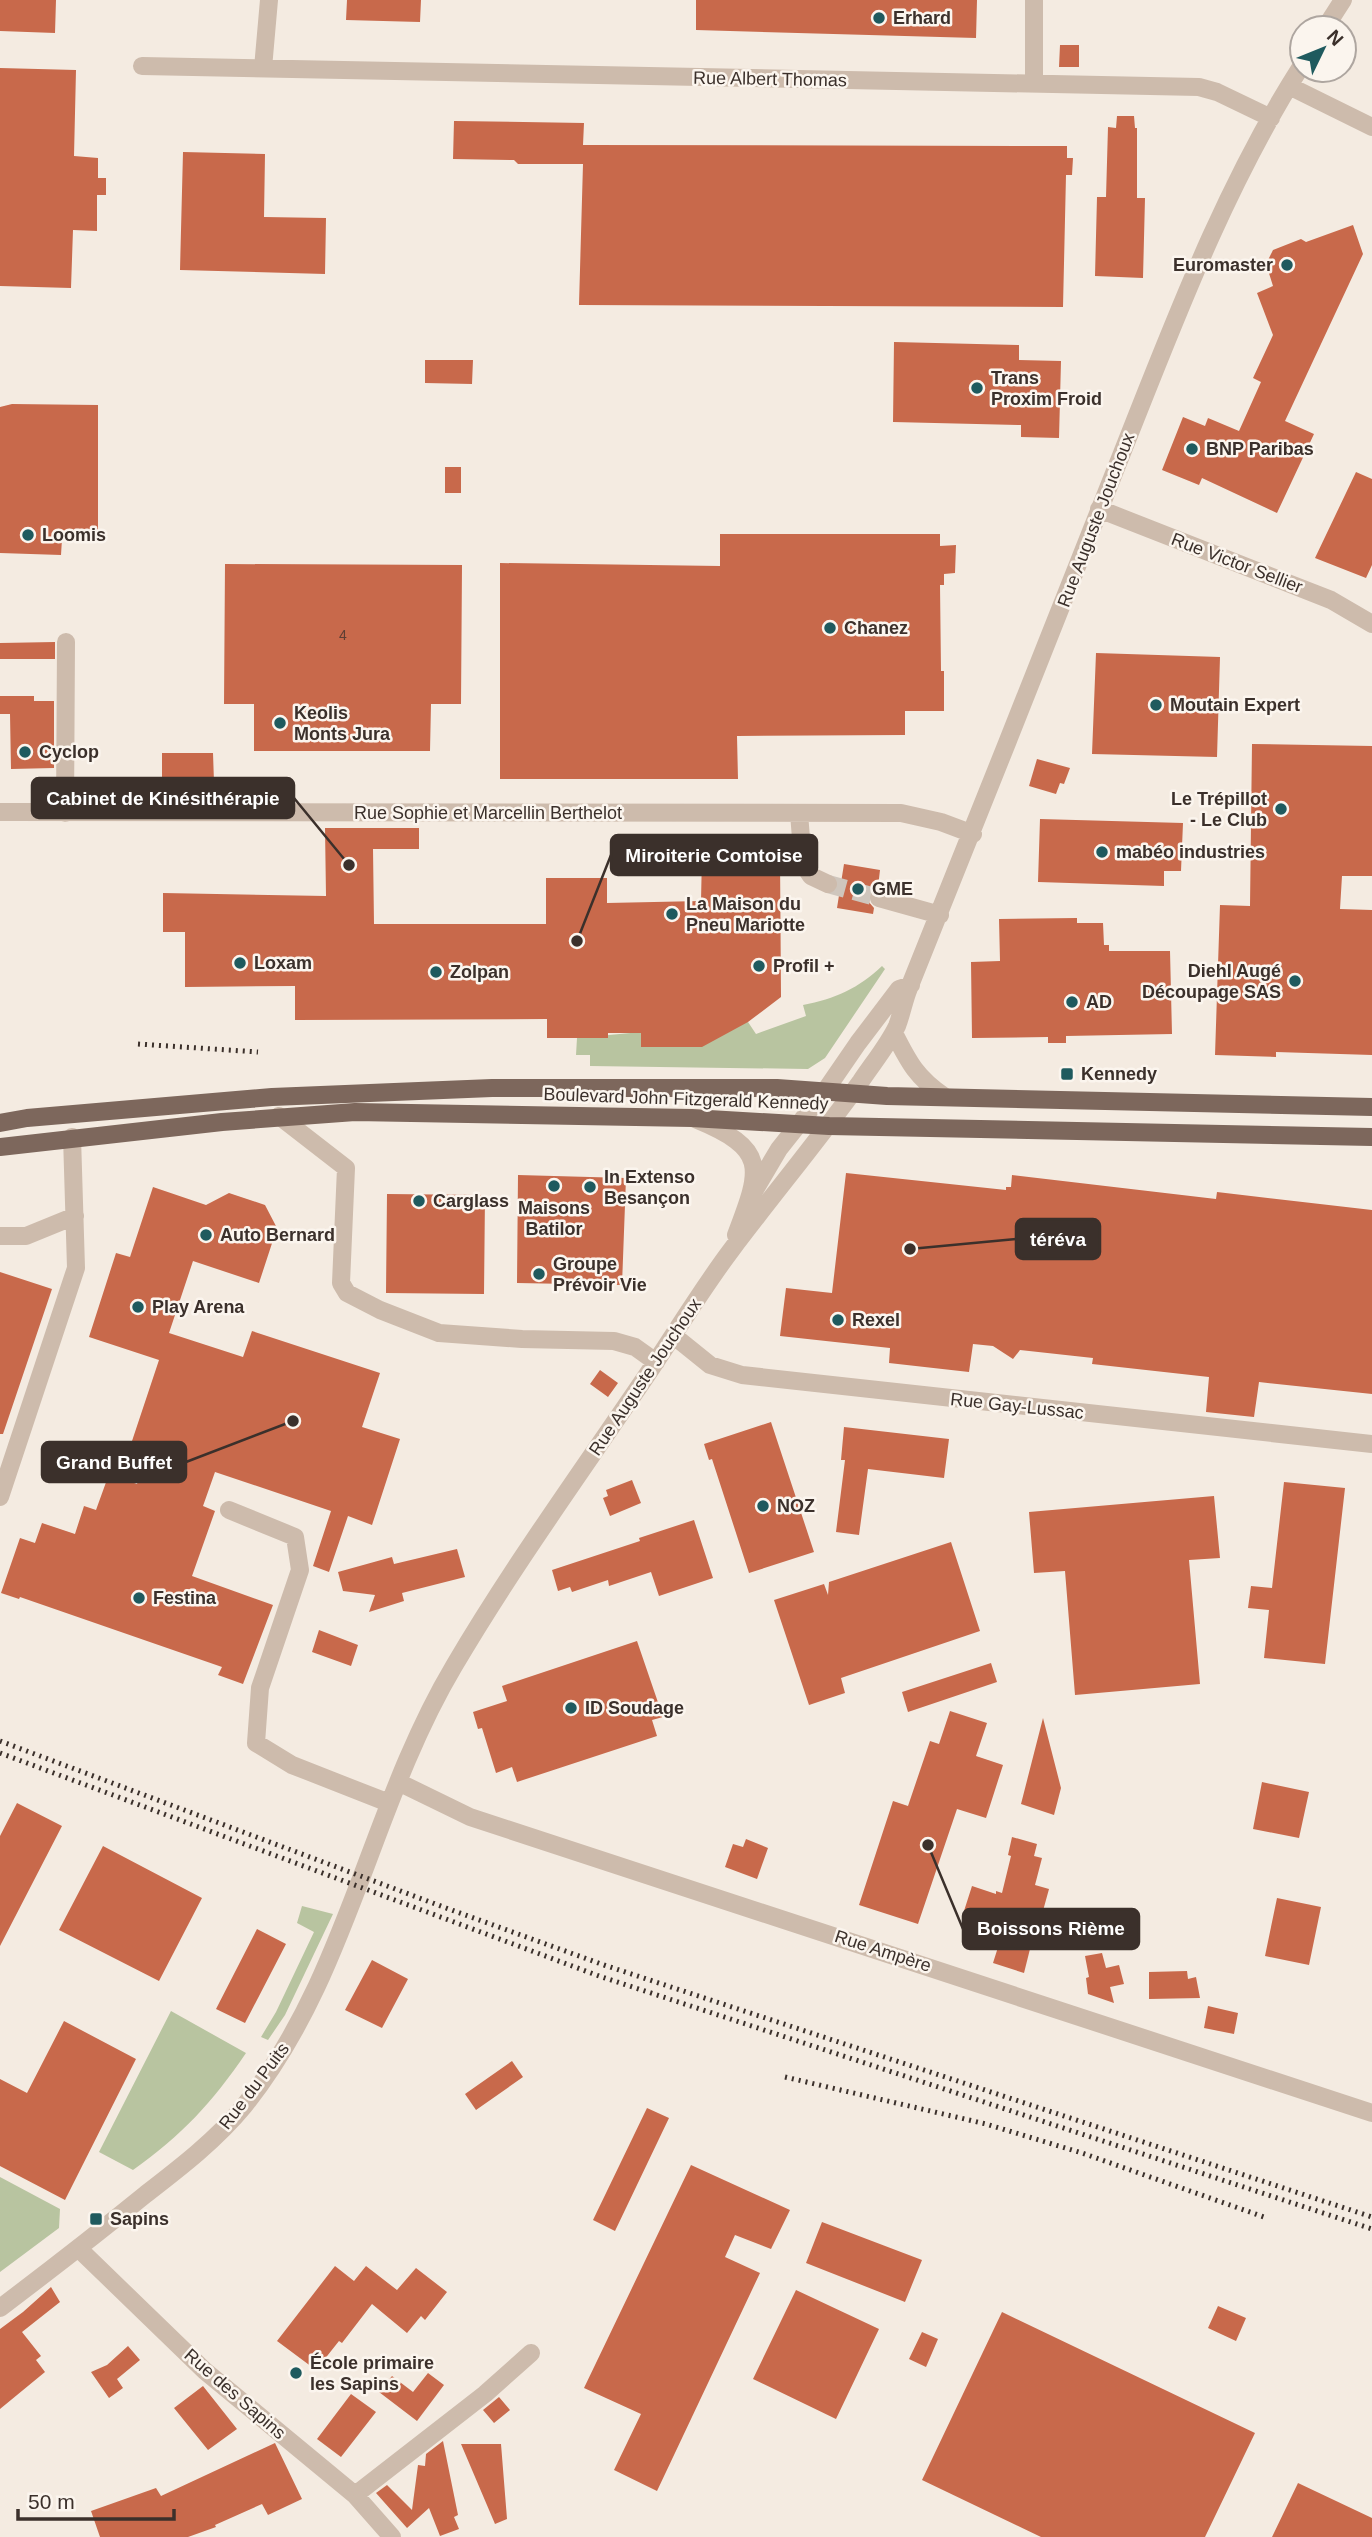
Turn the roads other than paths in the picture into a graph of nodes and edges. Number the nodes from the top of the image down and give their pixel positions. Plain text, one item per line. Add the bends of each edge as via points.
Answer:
1 (269, 0) edge
2 (1034, 0) edge
3 (142, 66) dead end
4 (263, 68) junction
5 (1034, 84) junction
6 (1289, 86) joint
7 (1271, 118) junction
8 (1372, 127) edge
9 (1099, 509) junction
10 (1372, 624) edge
11 (66, 642) dead end
12 (0, 812) edge
13 (65, 813) junction
14 (799, 813) junction
15 (973, 834) junction
16 (828, 884) tunnel mouth
17 (879, 898) tunnel mouth
18 (940, 915) junction
19 (911, 985) junction
20 (894, 1033) junction
21 (825, 1091) junction
22 (852, 1093) junction
23 (945, 1097) junction
24 (1372, 1107) edge
25 (279, 1116) junction
26 (692, 1118) junction
27 (0, 1123) edge
28 (799, 1124) junction
29 (829, 1126) junction
30 (72, 1137) junction
31 (1372, 1137) edge
32 (0, 1146) edge
33 (750, 1198) junction
34 (75, 1216) junction
35 (0, 1236) edge
36 (728, 1254) junction
37 (674, 1336) junction
38 (656, 1362) junction
39 (1372, 1444) edge
40 (0, 1497) edge
41 (229, 1510) dead end
42 (398, 1782) junction
43 (389, 1803) junction
44 (1372, 2113) edge
45 (79, 2249) junction
46 (0, 2308) edge
47 (531, 2353) dead end
48 (355, 2495) junction
49 (392, 2537) edge

1 - 4 street
2 - 5 street
3 - 4 street, Rue Albert Thomas
4 - 5 street, Rue Albert Thomas
5 - 7 street, Rue Albert Thomas via 1199,88
6 - 7 street, Rue Auguste Jouchoux
6 - 8 street
7 - 9 street, Rue Auguste Jouchoux via 1214,228
9 - 10 street, Rue Victor Sellier via 1331,600
9 - 15 street, Rue Auguste Jouchoux
11 - 13 street
12 - 13 street, Rue Sophie et Marcellin Berthelot
13 - 14 street, Rue Sophie et Marcellin Berthelot
14 - 15 street, Rue Sophie et Marcellin Berthelot via 901,813
14 - 16 street via 803,864 811,876
15 - 18 street, Rue Auguste Jouchoux
17 - 18 street
18 - 19 street, Rue Auguste Jouchoux
19 - 20 street, Rue Auguste Jouchoux
19 - 21 street, Rue Auguste Jouchoux via 899,989
20 - 22 street, Rue Auguste Jouchoux
20 - 23 street via 915,1073
21 - 22 main road, Boulevard John Fitzgerald Kennedy
21 - 27 main road, Boulevard John Fitzgerald Kennedy via 478,1088 272,1097
21 - 28 street, Rue Auguste Jouchoux
22 - 23 main road, Boulevard John Fitzgerald Kennedy
22 - 29 street, Rue Auguste Jouchoux
23 - 24 main road, Boulevard John Fitzgerald Kennedy
25 - 26 main road, Boulevard John Fitzgerald Kennedy via 439,1112
25 - 30 main road, Boulevard John Fitzgerald Kennedy
25 - 38 street via 346,1168 341,1283 347,1293 439,1333 614,1340 635,1347
26 - 28 main road, Boulevard John Fitzgerald Kennedy
26 - 33 street via 722,1130 745,1147 755,1169
28 - 29 main road, Boulevard John Fitzgerald Kennedy
28 - 33 street, Rue Auguste Jouchoux
29 - 31 main road, Boulevard John Fitzgerald Kennedy
29 - 36 street, Rue Auguste Jouchoux
30 - 32 main road, Boulevard John Fitzgerald Kennedy
30 - 34 street
33 - 36 street
34 - 35 street via 26,1236
34 - 40 street via 76,1268
36 - 37 street, Rue Auguste Jouchoux
37 - 38 street, Rue Auguste Jouchoux
37 - 39 street, Rue Gay-Lussac via 710,1365 742,1375
38 - 42 street, Rue Auguste Jouchoux via 492,1603 449,1674
41 - 43 street via 295,1537 300,1570 260,1688 256,1743 292,1765
42 - 43 street, Rue du Puits
42 - 44 street, Rue Ampère via 470,1817
43 - 45 street, Rue du Puits via 325,1970 301,2021 260,2085 197,2153
45 - 46 street, Rue du Puits
45 - 48 street, Rue des Sapins via 205,2371
47 - 48 street
48 - 49 street, Rue des Sapins

